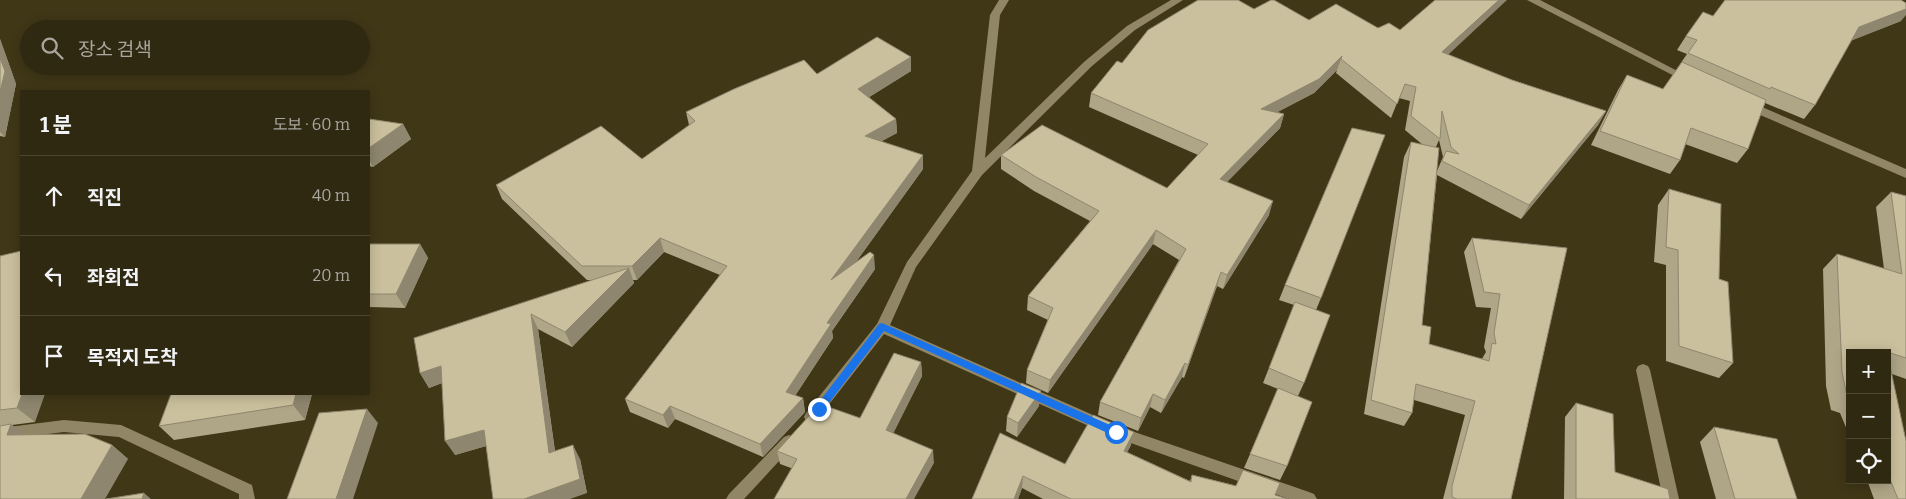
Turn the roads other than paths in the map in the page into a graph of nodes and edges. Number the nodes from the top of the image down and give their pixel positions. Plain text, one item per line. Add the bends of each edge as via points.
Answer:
1 (1004, 0) edge
2 (1178, 0) edge
3 (1532, 0) edge
4 (1702, 85) edge
5 (1737, 101) edge
6 (978, 172) junction
7 (1906, 174) edge
8 (882, 327) junction
9 (1643, 370) dead end
10 (0, 434) edge
11 (738, 498) edge
12 (247, 499) edge
13 (1309, 499) edge
14 (1671, 499) edge

1 - 6 street via 995,15
2 - 6 street via 1131,28 1088,64
3 - 4 street
5 - 7 street
6 - 8 street via 911,265
8 - 11 street via 802,427
8 - 13 street via 1116,432
9 - 14 street
10 - 12 street via 64,426 121,431 247,490

